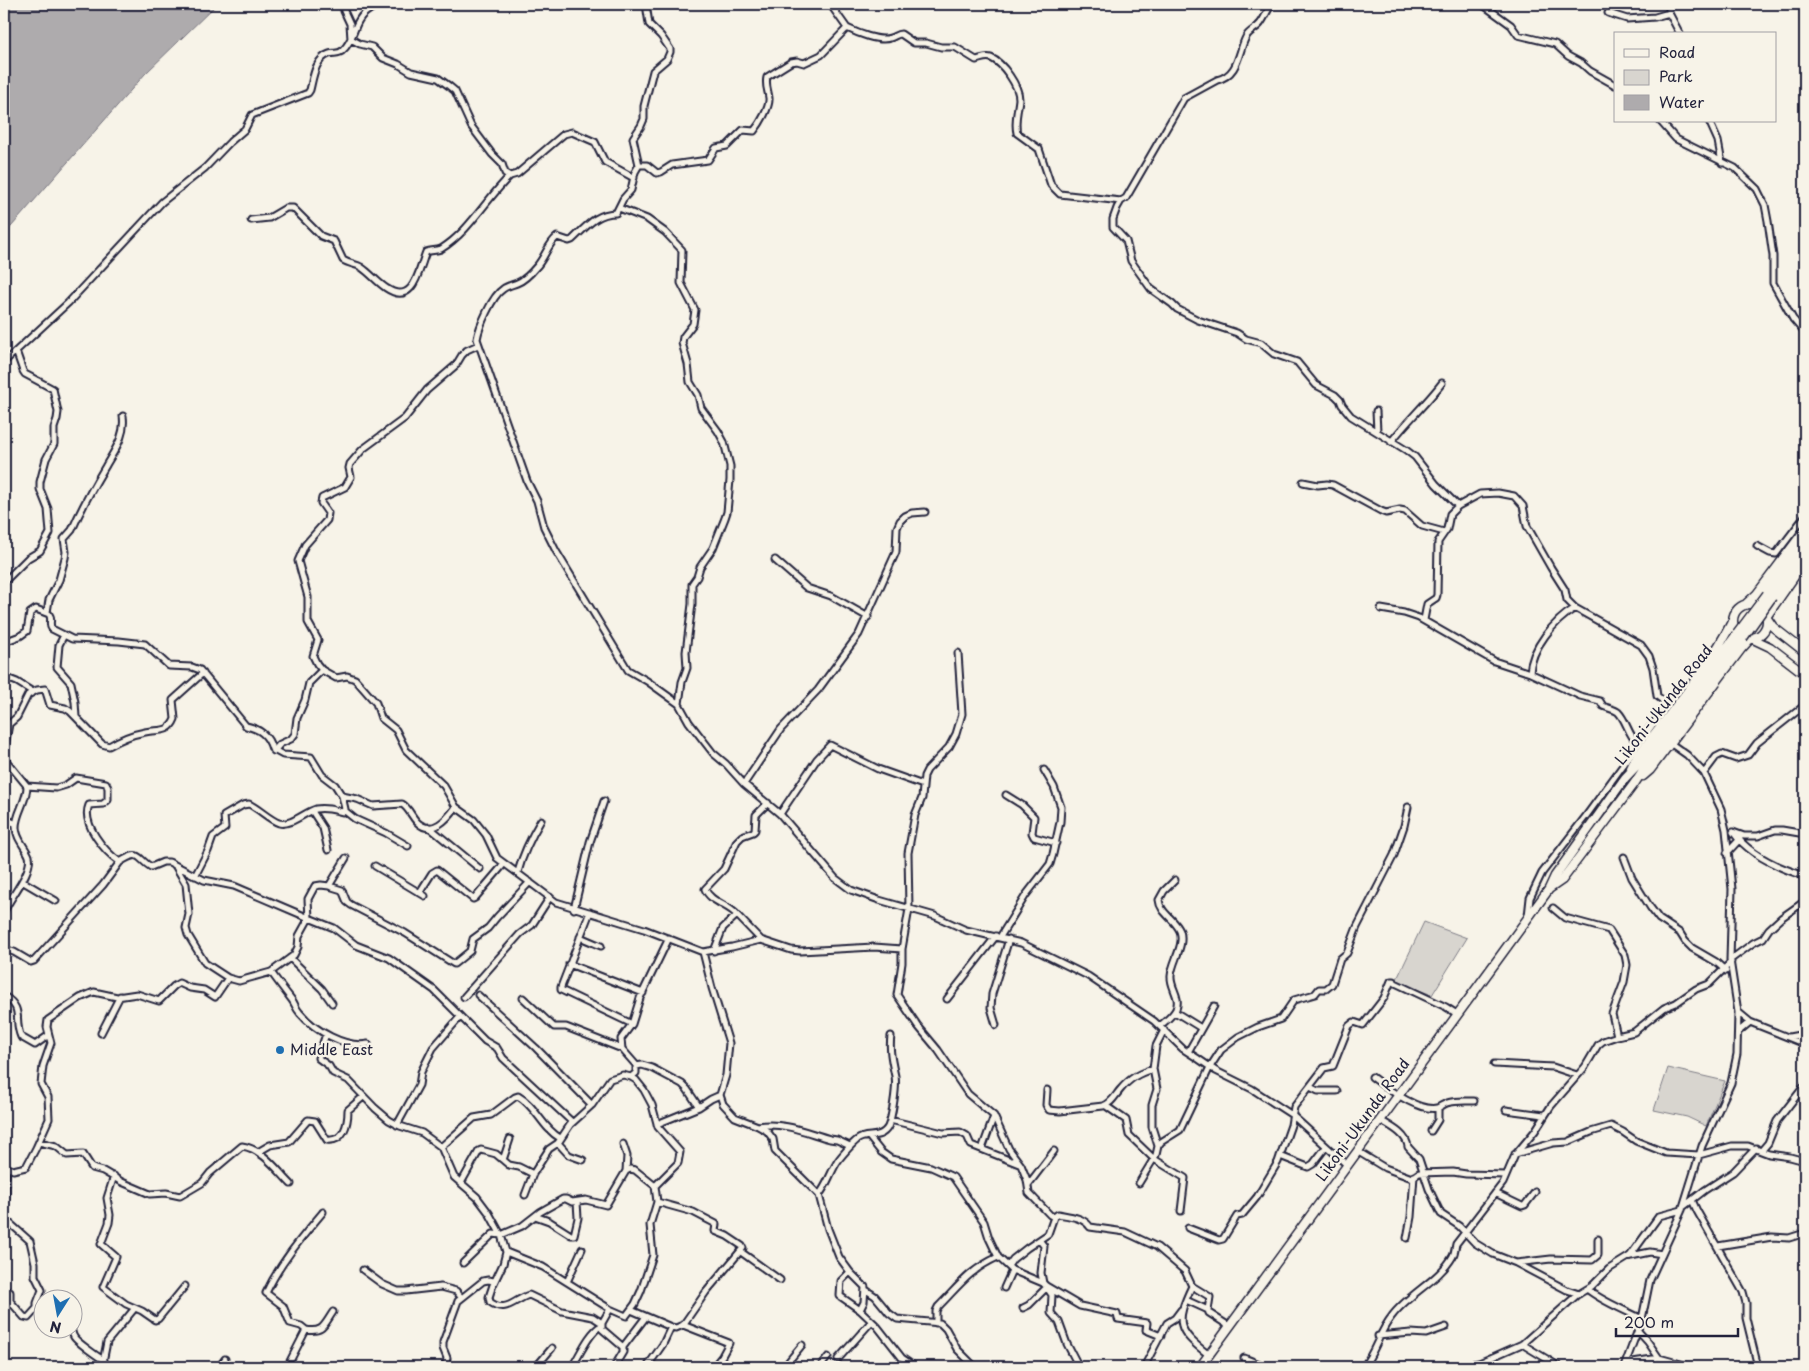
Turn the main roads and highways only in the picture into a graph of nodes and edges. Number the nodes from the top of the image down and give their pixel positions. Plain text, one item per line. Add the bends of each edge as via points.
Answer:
1 (1805, 530) edge
2 (1805, 542) edge
3 (1805, 551) edge
4 (1805, 561) edge
5 (1745, 605) junction
6 (1766, 617) junction
7 (1733, 620) junction
8 (1751, 638) junction
9 (1805, 652) edge
10 (1805, 674) edge
11 (1646, 760) junction
12 (1625, 778) junction
13 (1634, 784) junction
14 (1549, 889) junction
15 (1200, 1367) edge

1 - 5 highway
2 - 11 highway, Likoni-Ukunda Road, bridge
3 - 11 highway, Likoni-Ukunda Road, bridge via 1743,638
4 - 6 highway
5 - 6 highway via 1758,607
5 - 7 highway via 1737,610
6 - 8 highway via 1764,630
6 - 9 highway via 1773,628
7 - 8 highway via 1739,634
7 - 12 highway via 1712,657 1636,758
8 - 10 highway via 1770,647
8 - 13 highway via 1650,770
11 - 12 highway, Likoni-Ukunda Road
11 - 13 highway, Likoni-Ukunda Road
12 - 14 highway, Likoni-Ukunda Road
13 - 14 highway, Likoni-Ukunda Road via 1562,880
14 - 15 highway, Likoni-Ukunda Road

